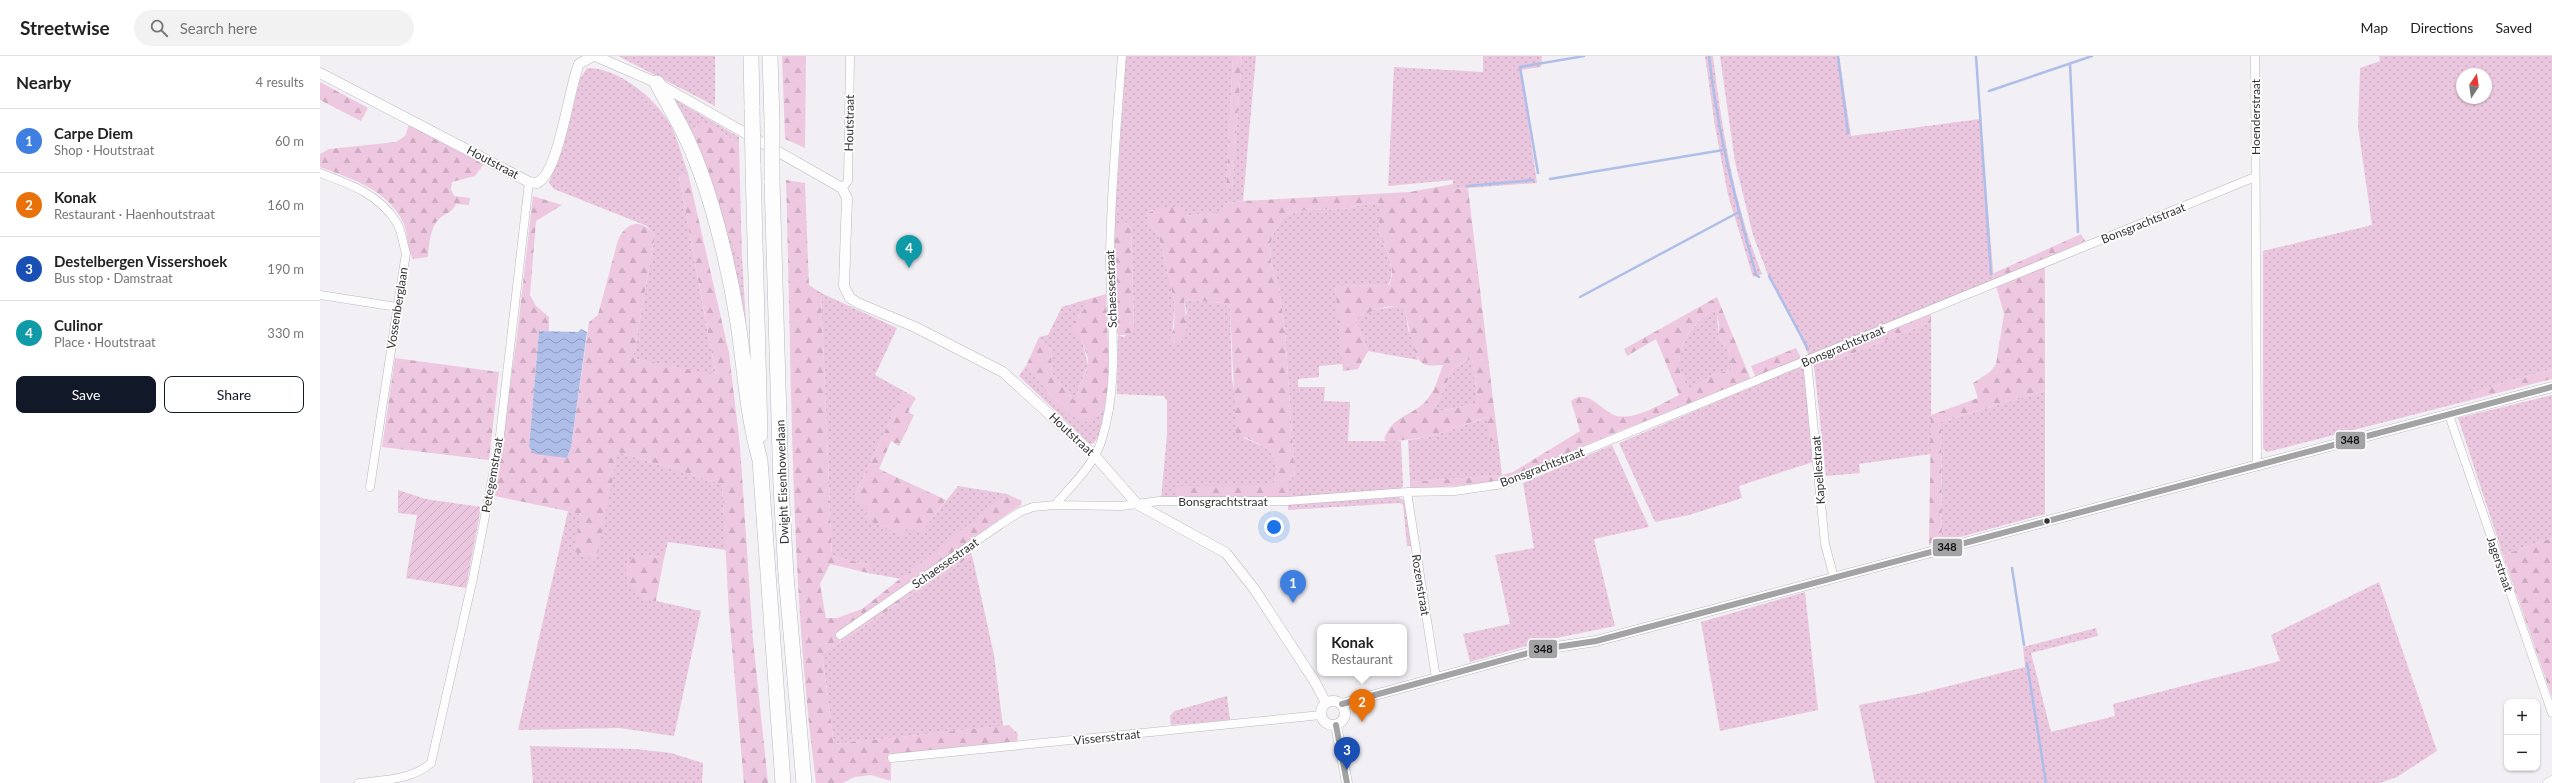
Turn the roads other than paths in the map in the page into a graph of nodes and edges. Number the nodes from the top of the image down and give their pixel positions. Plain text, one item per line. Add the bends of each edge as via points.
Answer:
1 (590, 56) edge
2 (751, 56) edge
3 (770, 56) edge
4 (850, 56) edge
5 (1122, 56) edge
6 (2255, 56) edge
7 (320, 73) edge
8 (657, 83) junction
9 (320, 173) edge
10 (2255, 177) junction
11 (529, 182) junction
12 (842, 188) junction
13 (320, 295) edge
14 (397, 307) junction
15 (1807, 361) junction
16 (2552, 387) edge
17 (2449, 415) junction
18 (1095, 456) junction
19 (760, 460) junction
20 (2259, 466) junction
21 (370, 487) dead end
22 (1407, 492) junction
23 (1137, 504) junction
24 (1055, 505) junction
25 (1834, 578) junction
26 (840, 635) dead end
27 (1436, 678) junction
28 (1326, 703) junction
29 (1342, 704) junction
30 (2552, 713) edge
31 (1321, 715) junction
32 (1336, 725) junction
33 (892, 758) dead end
34 (2552, 780) edge
35 (359, 783) edge
36 (783, 783) edge
37 (804, 783) edge
38 (1347, 783) edge
39 (2547, 783) edge

1 - 8 street, Houtstraat
1 - 11 street, Houtstraat via 579,64 576,70 562,130 548,173 540,182
2 - 19 highway, Dwight Eisenhowerlaan, bridge
3 - 37 highway, Dwight Eisenhowerlaan, bridge via 781,486
4 - 12 street, Houtstraat via 848,181
5 - 18 street, Schaessestraat via 1110,196 1113,383 1101,441
6 - 10 street, Hoenderstraat
7 - 11 street, Houtstraat
8 - 12 street, Houtstraat
8 - 19 highway via 683,131 697,164 721,245 738,323 750,424
9 - 14 street, Vossenberglaan via 376,198 397,224 406,253
10 - 15 street, Bonsgrachtstraat
10 - 20 street
11 - 35 street, Petegemstraat via 499,444 473,578 431,763 411,775
12 - 18 street, Houtstraat via 847,198 844,286 850,298 949,343 1003,372
13 - 14 street
14 - 21 street, Vossenberglaan
15 - 22 street, Bonsgrachtstraat via 1503,484 1455,491
15 - 25 street, Kapellestraat via 1825,544
16 - 17 street
17 - 20 street
17 - 30 street, Jagerstraat
18 - 23 street, Houtstraat
18 - 24 street, Schaessestraat
19 - 36 highway
20 - 25 street
22 - 23 street, Bonsgrachtstraat via 1287,501 1159,501
22 - 27 street, Rozenstraat
23 - 24 street, Schaessestraat
23 - 28 street, Houtstraat via 1212,544 1236,563 1315,682
24 - 26 street, Schaessestraat via 1033,507 1020,512
25 - 27 street via 1596,641 1549,648
27 - 29 street
28 - 29 street via 1335,700
28 - 31 street
29 - 32 street via 1345,716
31 - 32 street via 1326,723
31 - 33 street, Vissersstraat
32 - 38 street
34 - 39 street

